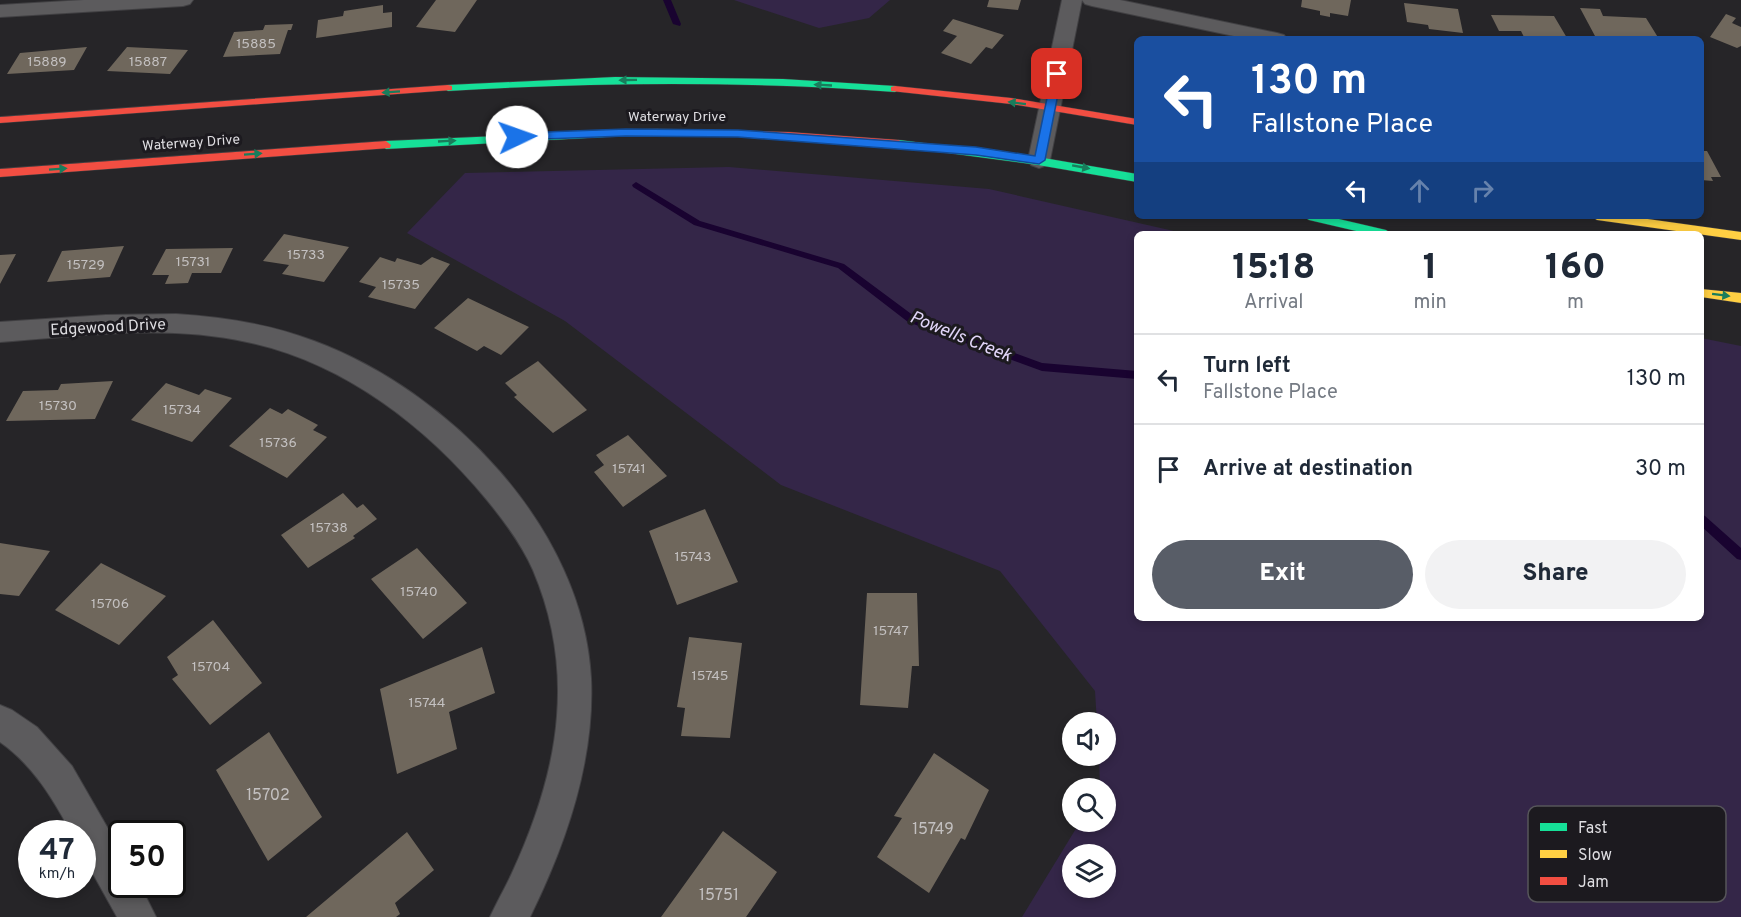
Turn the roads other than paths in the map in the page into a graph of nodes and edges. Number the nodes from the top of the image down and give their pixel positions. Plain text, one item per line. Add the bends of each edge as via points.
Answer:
1 (183, 0) edge
2 (1072, 0) edge
3 (1092, 0) edge
4 (0, 11) edge
5 (1263, 36) edge
6 (1050, 107) junction
7 (0, 120) edge
8 (1134, 121) edge
9 (1039, 160) junction
10 (0, 174) edge
11 (1134, 177) edge
12 (1322, 219) edge
13 (1619, 219) edge
14 (1373, 231) edge
15 (1741, 236) edge
16 (1704, 293) edge
17 (1741, 298) edge
18 (0, 332) edge
19 (0, 722) edge
20 (137, 917) edge
21 (509, 917) edge

1 - 4 street
2 - 6 street
3 - 5 street
6 -> 7 main road via 867,87 628,80 512,84
6 - 8 main road
6 - 9 street
10 -> 9 main road, Waterway Drive via 327,149 626,133 738,133 843,139
9 -> 11 main road, Waterway Drive
12 - 14 main road
13 - 15 main road
16 -> 17 main road
18 - 21 street, Edgewood Drive via 159,321 228,328 281,340 330,358 379,386 431,423 479,469 527,531 546,565 564,613 574,668 574,730 565,778 552,824
19 - 20 street via 26,739 60,778

